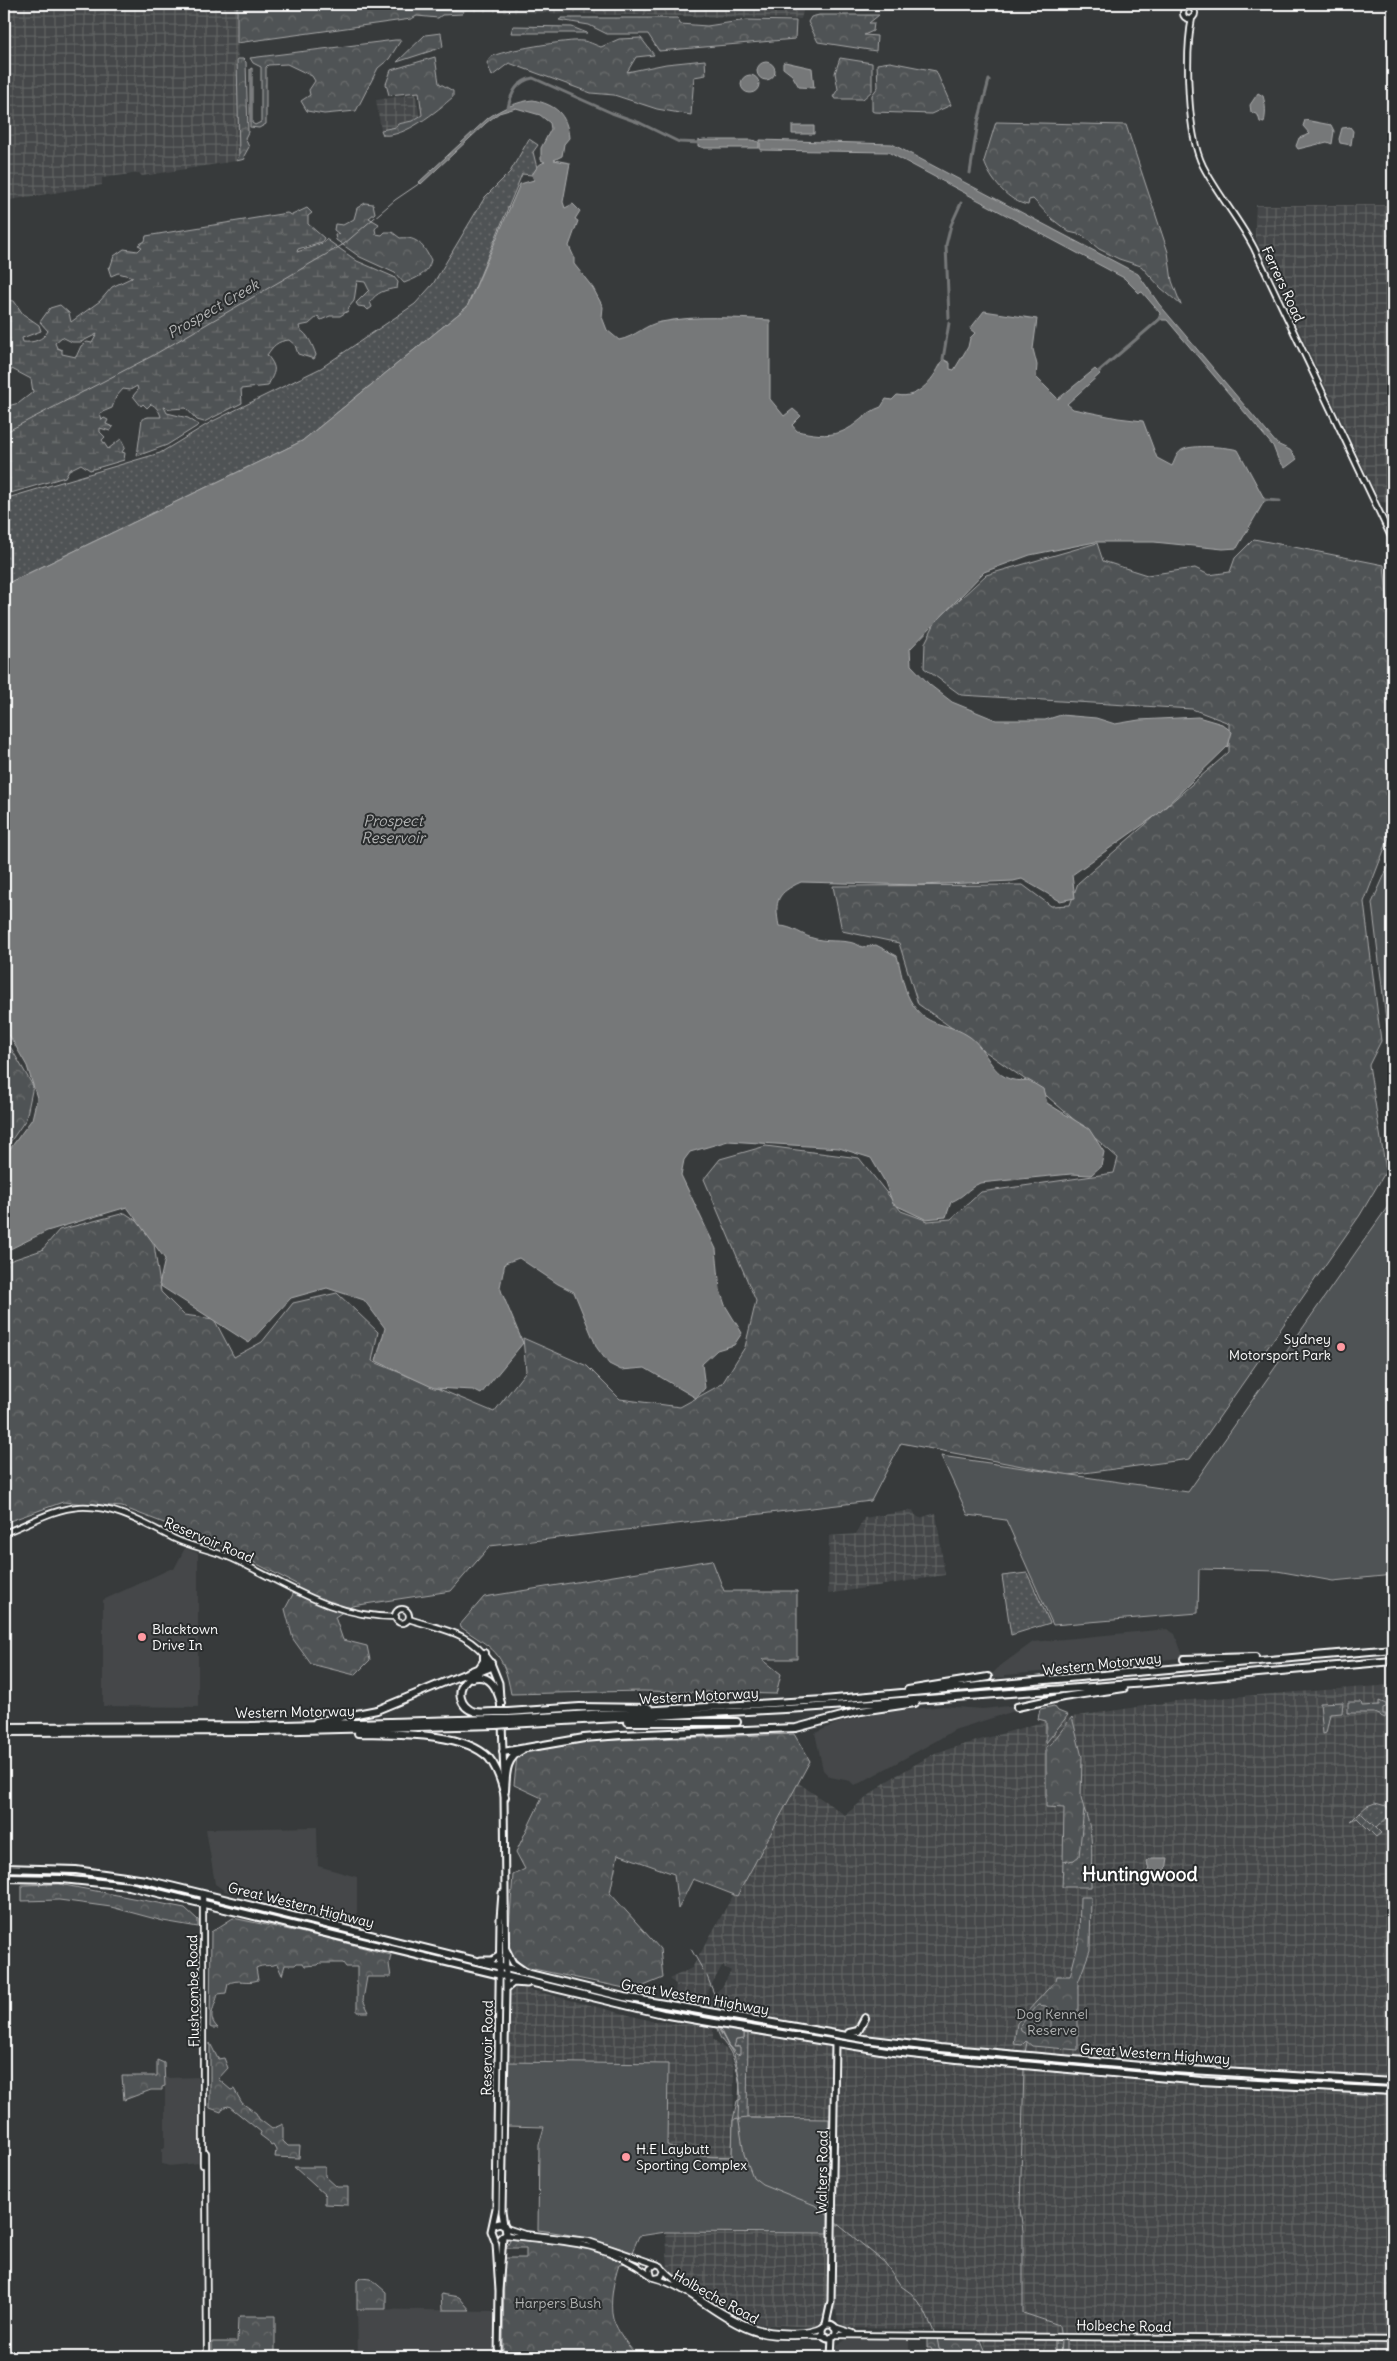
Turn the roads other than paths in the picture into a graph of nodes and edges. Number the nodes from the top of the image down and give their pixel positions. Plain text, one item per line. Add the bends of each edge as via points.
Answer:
1 (1187, 5) edge
2 (1186, 18) junction
3 (1192, 18) junction
4 (1190, 30) junction
5 (1393, 541) edge
6 (4, 1532) edge
7 (396, 1617) junction
8 (409, 1619) junction
9 (1393, 1649) edge
10 (484, 1653) junction
11 (1312, 1656) junction
12 (1184, 1659) dead end
13 (1393, 1662) edge
14 (492, 1665) junction
15 (479, 1668) junction
16 (988, 1678) dead end
17 (465, 1682) junction
18 (1146, 1683) junction
19 (888, 1695) junction
20 (965, 1695) junction
21 (501, 1703) junction
22 (1017, 1707) dead end
23 (508, 1718) junction
24 (495, 1719) junction
25 (560, 1722) junction
26 (737, 1722) dead end
27 (302, 1725) junction
28 (4, 1727) edge
29 (310, 1730) junction
30 (4, 1732) edge
31 (528, 1747) junction
32 (503, 1752) junction
33 (504, 1797) junction
34 (4, 1868) edge
35 (504, 1870) junction
36 (4, 1878) edge
37 (203, 1894) junction
38 (203, 1903) junction
39 (221, 1908) junction
40 (203, 1917) junction
41 (505, 1947) junction
42 (500, 1955) junction
43 (476, 1961) junction
44 (502, 1968) junction
45 (530, 1974) junction
46 (502, 1976) junction
47 (542, 1985) junction
48 (506, 1990) junction
49 (865, 2018) dead end
50 (783, 2025) junction
51 (834, 2043) junction
52 (1202, 2071) junction
53 (1201, 2081) junction
54 (1393, 2082) edge
55 (1393, 2091) edge
56 (493, 2225) junction
57 (505, 2226) junction
58 (493, 2235) junction
59 (504, 2236) junction
60 (656, 2264) junction
61 (663, 2269) junction
62 (651, 2275) junction
63 (656, 2278) junction
64 (499, 2291) junction
65 (831, 2301) junction
66 (825, 2326) junction
67 (833, 2326) junction
68 (854, 2334) junction
69 (830, 2336) junction
70 (1393, 2340) edge
71 (831, 2355) edge
72 (207, 2357) edge
73 (498, 2357) edge

1 - 2 street, Ferrers Road
1 - 3 street, Ferrers Road via 1195,12
2 - 3 street
2 - 4 street, Ferrers Road
3 - 4 street, Ferrers Road
4 - 5 street, Ferrers Road via 1194,145 1203,166 1254,248
6 - 7 street, Reservoir Road via 62,1510 88,1507 113,1510 193,1547 234,1560 322,1604 351,1613
7 - 8 street via 402,1623
7 - 8 street via 398,1611 403,1610
8 - 10 street, Reservoir Road via 457,1632
9 - 11 highway, Western Motorway
10 - 14 street, Reservoir Road
10 - 15 highway via 484,1662
11 - 12 highway
11 - 19 highway, Western Motorway
13 - 18 highway, Western Motorway
14 - 15 highway
14 - 17 highway
14 - 21 main road, Reservoir Road via 499,1683
15 - 27 highway via 377,1710
16 - 19 highway
17 - 21 highway via 478,1677 487,1679 495,1687
17 - 24 highway via 460,1696 466,1707
18 - 20 highway, Western Motorway
18 - 22 highway via 1144,1686
19 - 23 highway, Western Motorway
20 - 25 highway, Western Motorway
20 - 31 highway via 861,1711 796,1728 621,1735
21 - 32 main road, Reservoir Road
23 - 24 highway, Western Motorway, bridge
23 - 24 highway, bridge
23 - 25 highway, Western Motorway
24 - 27 highway, Western Motorway
24 - 29 highway, Western Motorway
25 - 26 highway
27 - 28 highway, Western Motorway
29 - 30 highway, Western Motorway
29 - 33 highway via 425,1736 465,1744 490,1759 499,1776
31 - 32 highway
31 - 33 highway via 516,1753 509,1762
32 - 33 main road, Reservoir Road
33 - 35 main road, Reservoir Road
34 - 37 highway, Great Western Highway via 111,1874
35 - 41 main road, Reservoir Road
35 - 42 main road, Reservoir Road
36 - 38 highway, Great Western Highway via 129,1886
37 - 38 street, Flushcombe Road
37 - 43 highway, Great Western Highway
38 - 39 highway, Great Western Highway
38 - 40 street, Flushcombe Road
39 - 40 street via 209,1909
39 - 46 highway, Great Western Highway
40 - 72 street, Flushcombe Road via 205,2166 208,2169 205,2172
41 - 44 main road, Reservoir Road
41 - 45 main road via 513,1963
42 - 43 main road via 492,1960
42 - 44 main road, Reservoir Road
43 - 44 highway, Great Western Highway
44 - 45 highway, Great Western Highway
44 - 46 main road, Reservoir Road
45 - 50 highway, Great Western Highway via 640,2000
46 - 47 highway, Great Western Highway
46 - 48 main road, Reservoir Road
46 - 56 main road, Reservoir Road
47 - 48 main road via 513,1983
47 - 51 highway, Great Western Highway via 663,2014
48 - 57 main road, Reservoir Road via 502,2134
49 - 50 highway via 858,2031 852,2034
50 - 52 highway, Great Western Highway via 922,2046
51 - 53 highway, Great Western Highway via 922,2056
51 - 65 main road, Walters Road
52 - 53 highway
52 - 54 highway, Great Western Highway
53 - 55 highway, Great Western Highway
56 - 57 main road via 500,2223
56 - 58 main road
57 - 59 main road
57 - 60 street, Holbeche Road via 524,2234 588,2241
58 - 59 main road
58 - 64 main road
59 - 62 street, Holbeche Road via 594,2247 631,2261
59 - 64 main road
60 - 61 street
60 - 62 street via 651,2267
61 - 63 street via 662,2276
61 - 66 street, Holbeche Road via 689,2290 754,2328 797,2332 815,2331
62 - 63 street
63 - 69 street, Holbeche Road via 669,2282 737,2325 758,2333
64 - 73 main road
65 - 66 main road, Walters Road
65 - 67 main road, Walters Road
66 - 67 main road
66 - 69 main road
67 - 68 street, Holbeche Road
67 - 69 main road, Walters Road
68 - 69 street, Holbeche Road
68 - 70 street, Holbeche Road
69 - 71 main road

